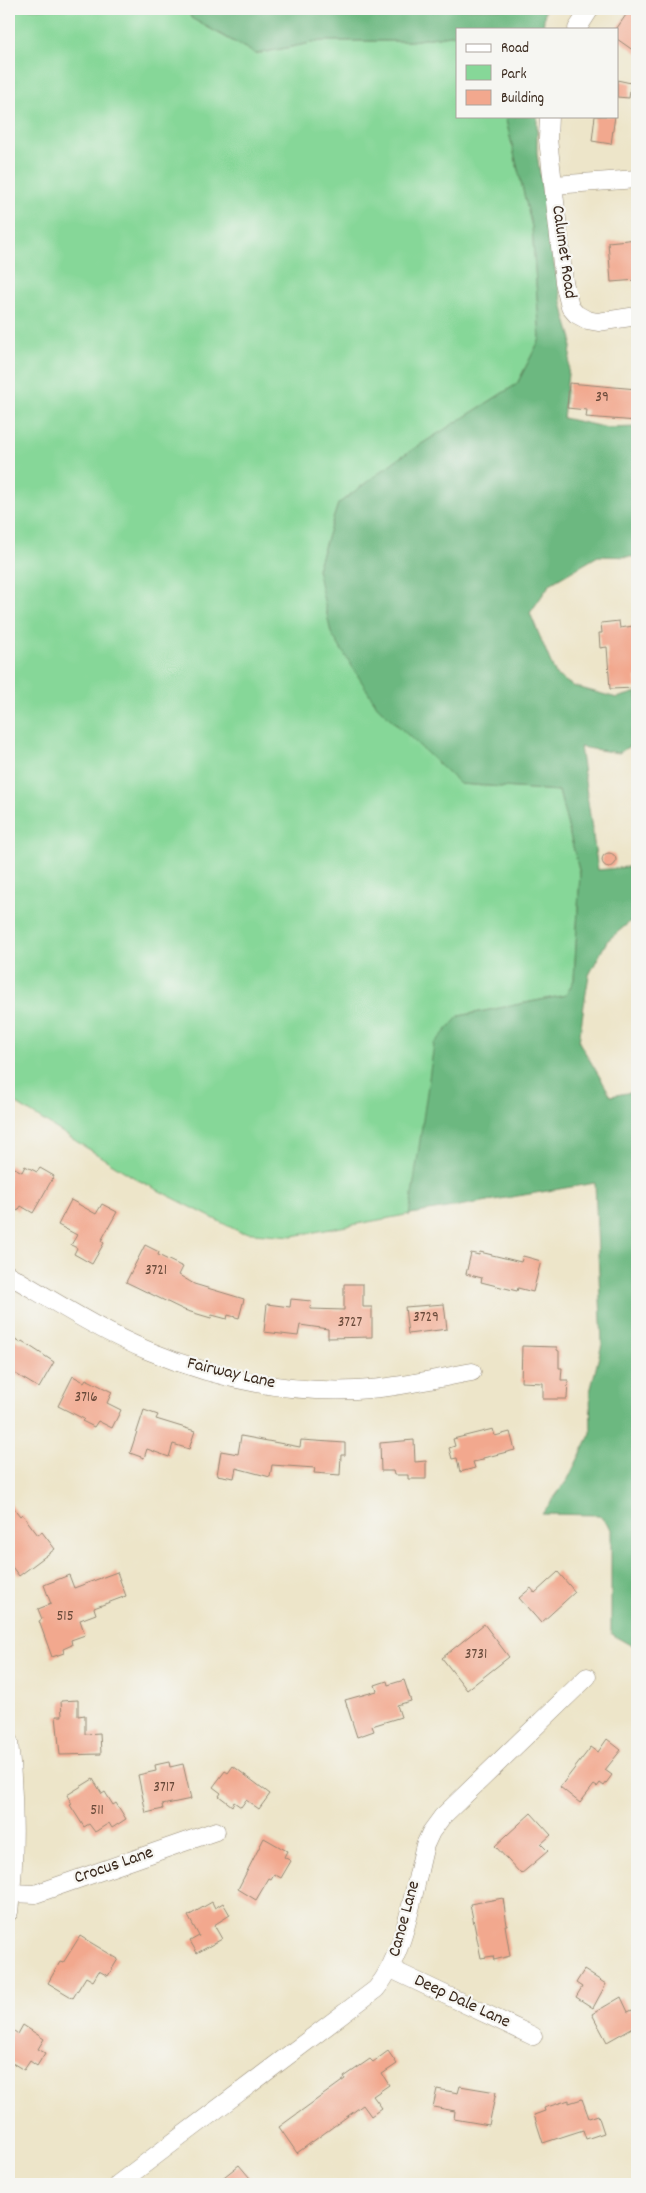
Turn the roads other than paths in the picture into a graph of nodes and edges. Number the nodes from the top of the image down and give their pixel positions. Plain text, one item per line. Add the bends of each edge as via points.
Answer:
1 (590, 9) edge
2 (578, 28) edge
3 (549, 118) edge
4 (637, 179) edge
5 (554, 185) junction
6 (637, 316) edge
7 (9, 1275) edge
8 (472, 1372) dead end
9 (587, 1677) dead end
10 (9, 1742) edge
11 (216, 1831) dead end
12 (11, 1894) junction
13 (9, 1912) edge
14 (391, 1969) junction
15 (533, 2036) dead end
16 (118, 2184) edge

1 - 2 street
3 - 5 street, Calumet Road via 548,139
4 - 5 street, Calumet Road
5 - 6 street, Calumet Road via 564,282 570,307 587,320 598,322
7 - 8 street, Fairway Lane via 148,1351 229,1378 304,1390 356,1390
9 - 14 street, Canoe Lane via 442,1817 431,1832
10 - 12 street via 14,1800
11 - 12 street, Crocus Lane via 35,1894
12 - 13 street
14 - 15 street, Deep Dale Lane
14 - 16 street, Canoe Lane via 376,1989

